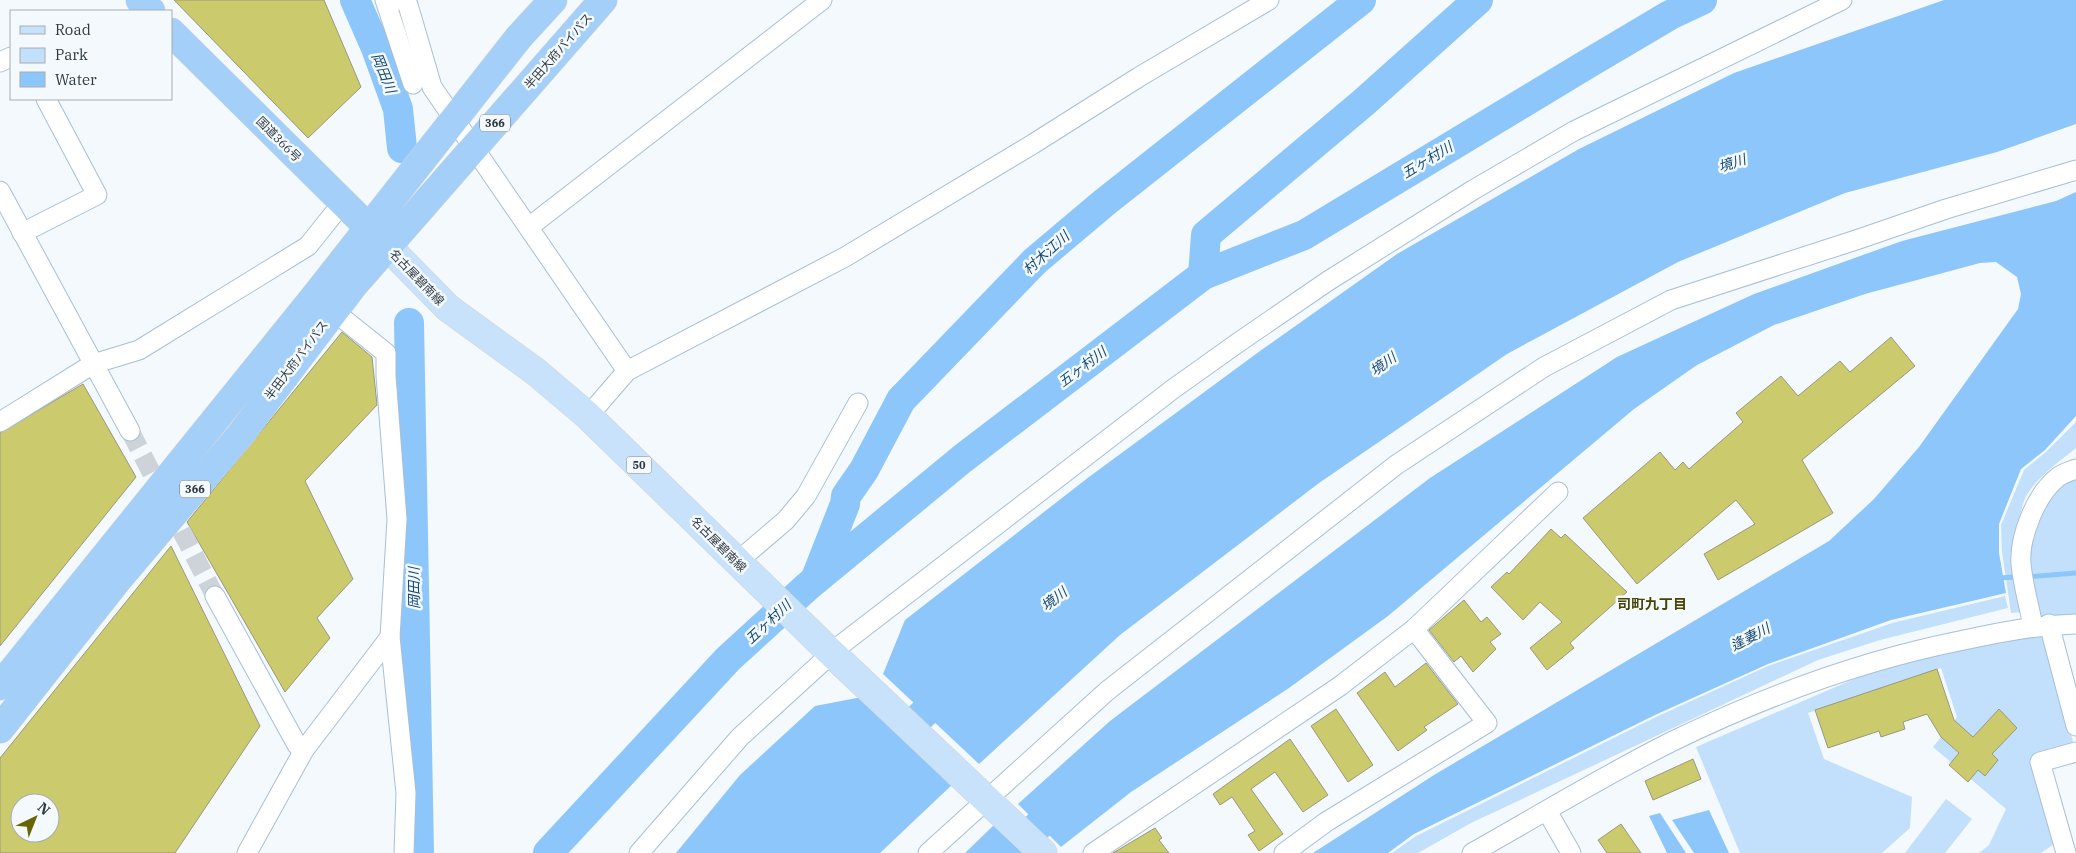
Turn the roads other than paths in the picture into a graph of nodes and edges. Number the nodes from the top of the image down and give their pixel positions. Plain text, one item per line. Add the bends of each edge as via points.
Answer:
1 (140, 0) edge
2 (385, 0) edge
3 (553, 0) edge
4 (603, 0) edge
5 (822, 0) edge
6 (1269, 0) edge
7 (1827, 0) edge
8 (1842, 0) edge
9 (409, 2) edge
10 (150, 10) edge
11 (1807, 17) junction
12 (172, 33) edge
13 (413, 84) dead end
14 (47, 100) edge
15 (453, 120) junction
16 (473, 148) junction
17 (2076, 170) edge
18 (0, 191) edge
19 (343, 202) junction
20 (368, 227) junction
21 (529, 228) junction
22 (22, 233) junction
23 (387, 246) junction
24 (324, 304) junction
25 (93, 364) junction
26 (627, 371) junction
27 (858, 403) dead end
28 (588, 416) junction
29 (0, 422) edge
30 (130, 431) tunnel mouth
31 (2076, 469) edge
32 (1558, 492) dead end
33 (737, 562) junction
34 (215, 596) tunnel mouth
35 (2076, 624) edge
36 (2041, 625) junction
37 (1414, 629) junction
38 (390, 636) junction
39 (831, 653) junction
40 (0, 686) edge
41 (2075, 718) edge
42 (0, 729) edge
43 (304, 750) junction
44 (2076, 752) edge
45 (987, 802) junction
46 (1547, 811) junction
47 (2076, 847) edge
48 (247, 853) edge
49 (404, 853) edge
50 (639, 853) edge
51 (928, 853) edge
52 (1043, 853) edge
53 (1093, 853) edge
54 (1284, 853) edge
55 (1472, 853) edge
56 (1571, 853) edge
57 (2066, 853) edge

1 - 10 highway
2 - 13 street
3 - 15 highway, 半田大府パイパス / 366
4 - 16 highway, 半田大府パイパス / 366
5 - 21 street
6 - 26 street via 845,257
7 - 11 street
8 - 11 street
9 - 15 street via 432,87
11 - 39 street via 1574,131 1320,286 1173,389
12 - 19 highway, 国道366号
14 - 22 street via 97,195
15 - 16 street
15 - 20 highway, 半田大府パイパス / 366
16 - 21 street
16 - 23 highway, 半田大府パイパス / 366
17 - 45 street via 1946,208 1671,300 1544,367 1388,471 1107,691
18 - 22 street
19 - 20 highway, 国道366号
19 - 25 street via 308,246 139,350
20 - 23 highway, 国道366号
20 - 24 highway, 半田大府パイパス / 366
21 - 26 street
22 - 25 street
23 - 24 highway, 半田大府パイパス / 366
23 - 28 main road, 名古屋碧南線 / 50 via 448,308 536,372
24 - 38 street via 386,353 397,519
24 - 40 highway, 半田大府パイパス / 366
24 - 42 highway, 半田大府パイパス / 366 via 241,434 116,582
25 - 29 street
25 - 30 street
26 - 28 street
27 - 33 street via 806,496 786,520
28 - 33 main road, 名古屋碧南線 / 50
31 - 36 street via 2058,476 2046,491 2030,516 2024,536 2021,563
32 - 37 street
33 - 39 main road, 名古屋碧南線 / 50
34 - 43 street via 297,745
35 - 36 street
36 - 41 street
36 - 46 street via 1875,660 1785,693 1673,742
37 - 53 street via 1340,686
37 - 54 street via 1486,723 1326,822
38 - 43 street
38 - 49 street via 406,793
39 - 45 main road, 名古屋碧南線 / 50
39 - 50 street via 740,737
43 - 48 street
44 - 57 street via 2040,762
45 - 51 street
45 - 52 main road, 名古屋碧南線 / 50
46 - 55 street
46 - 56 street
47 - 57 street

